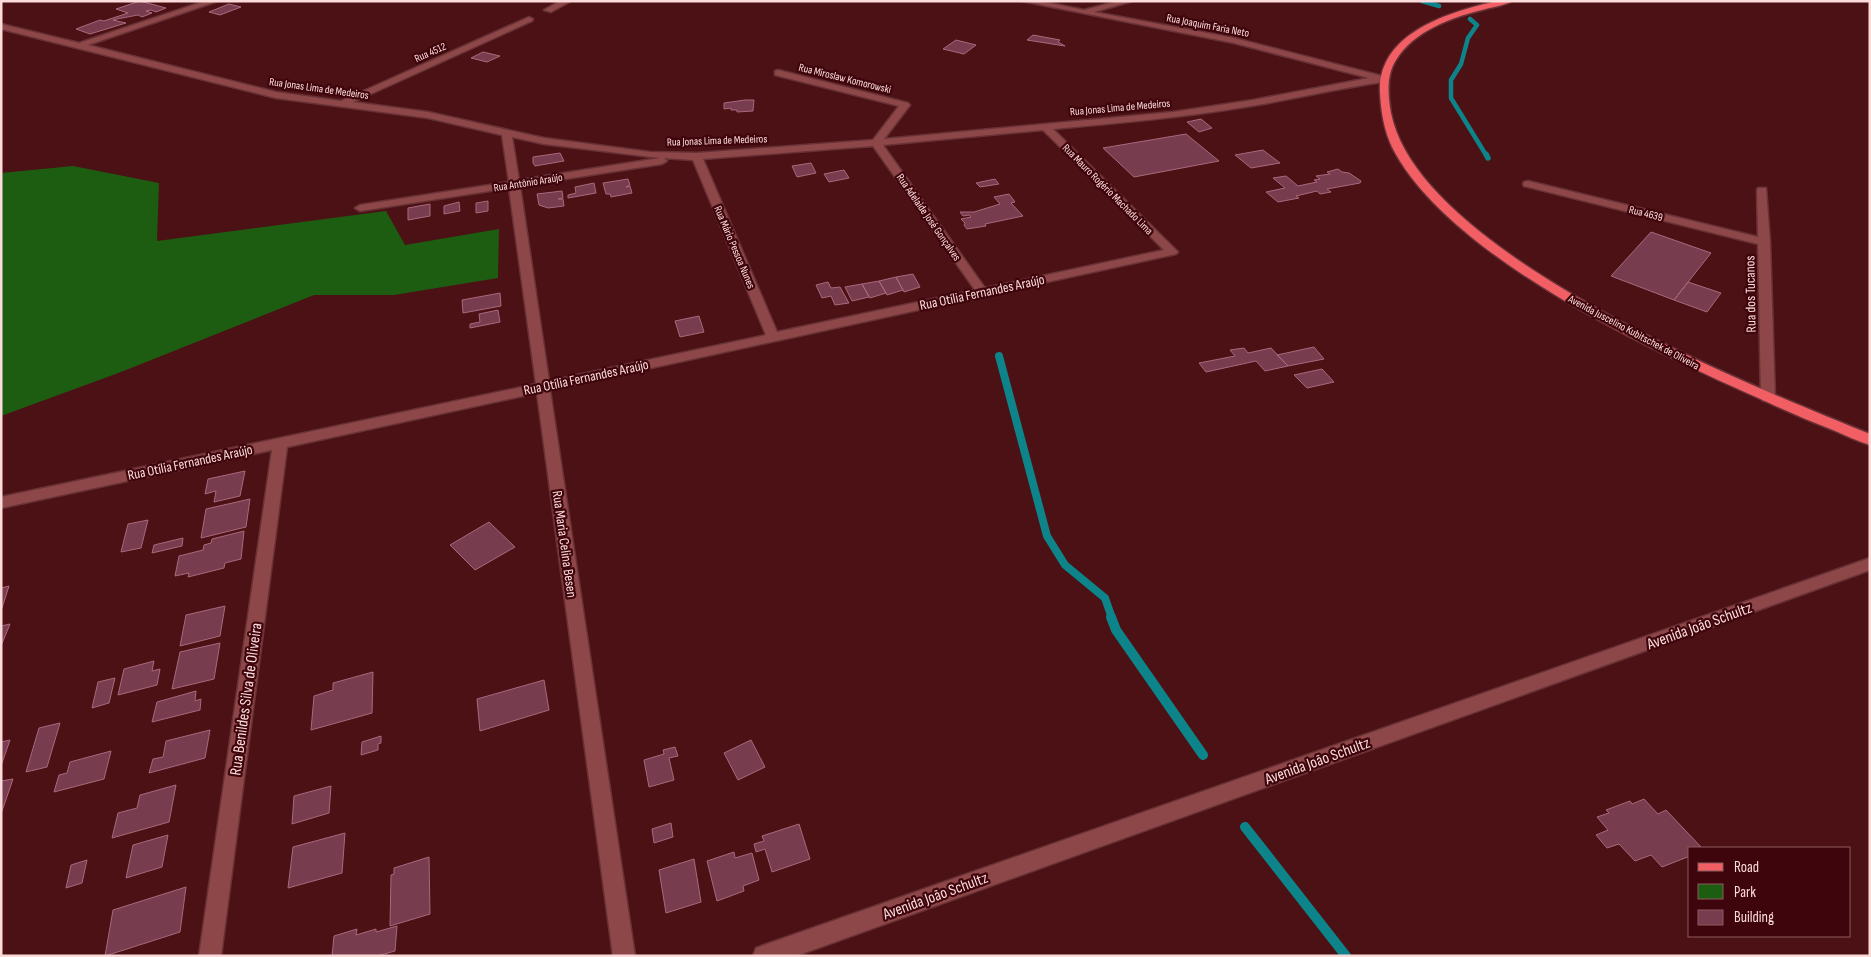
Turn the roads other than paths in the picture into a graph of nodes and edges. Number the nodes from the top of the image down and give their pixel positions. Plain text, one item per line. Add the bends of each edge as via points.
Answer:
1 (214, 1) edge
2 (567, 1) edge
3 (1026, 1) edge
4 (1128, 1) edge
5 (1508, 1) edge
6 (548, 10) dead end
7 (1083, 12) junction
8 (529, 19) dead end
9 (1, 26) edge
10 (78, 46) junction
11 (778, 73) dead end
12 (1383, 79) junction
13 (339, 104) junction
14 (1045, 126) junction
15 (506, 133) junction
16 (876, 142) junction
17 (697, 156) junction
18 (514, 184) junction
19 (1528, 184) dead end
20 (1762, 190) dead end
21 (360, 208) dead end
22 (1764, 242) junction
23 (1172, 252) joint
24 (982, 292) junction
25 (773, 337) junction
26 (542, 387) junction
27 (1768, 398) junction
28 (1870, 440) edge
29 (280, 443) junction
30 (1, 503) edge
31 (1870, 564) edge
32 (210, 956) edge
33 (624, 956) edge
34 (764, 956) edge

1 - 10 street
2 - 6 street
3 - 7 street, Rua Joaquim Faria Neto
4 - 7 street
5 - 12 main road via 1455,14 1419,31 1392,60
7 - 12 street, Rua Joaquim Faria Neto via 1234,41
8 - 13 street, Rua 4512
9 - 10 street, Rua Jonas Lima de Medeiros
10 - 13 street, Rua Jonas Lima de Medeiros via 250,90
11 - 16 street, Rua Miroslaw Komorowski via 905,106
12 - 14 street, Rua Jonas Lima de Medeiros via 1211,110
12 - 27 main road, Avenida Juscelino Kubitschek de Oliveira via 1382,94 1394,140 1413,172 1442,206 1531,273 1616,325
13 - 15 street, Rua Jonas Lima de Medeiros via 428,115
14 - 16 street, Rua Jonas Lima de Medeiros
14 - 23 street, Rua Mauro Rogério Machado Lima
15 - 17 street, Rua Jonas Lima de Medeiros via 621,152
15 - 18 street, Rua Maria Celina Besen
16 - 17 street, Rua Jonas Lima de Medeiros
16 - 24 street, Rua Adelaide José Gonçalves
17 - 18 street, Rua Antônio Araújo
17 - 25 street, Rua Mário Pessoa Nunes
18 - 21 street, Rua Antônio Araújo
18 - 26 street, Rua Maria Celina Besen
19 - 22 street, Rua 4639
20 - 22 street, Rua dos Tucanos
22 - 27 street, Rua dos Tucanos
23 - 24 street, Rua Otília Fernandes Araújo
24 - 25 street, Rua Otília Fernandes Araújo
25 - 26 street, Rua Otília Fernandes Araújo
26 - 29 street, Rua Otília Fernandes Araújo
26 - 33 street, Rua Maria Celina Besen
27 - 28 main road, Avenida Juscelino Kubitschek de Oliveira
29 - 30 street, Rua Otília Fernandes Araújo
29 - 32 street, Rua Benildes Silva de Oliveira
31 - 34 street, Avenida João Schultz

